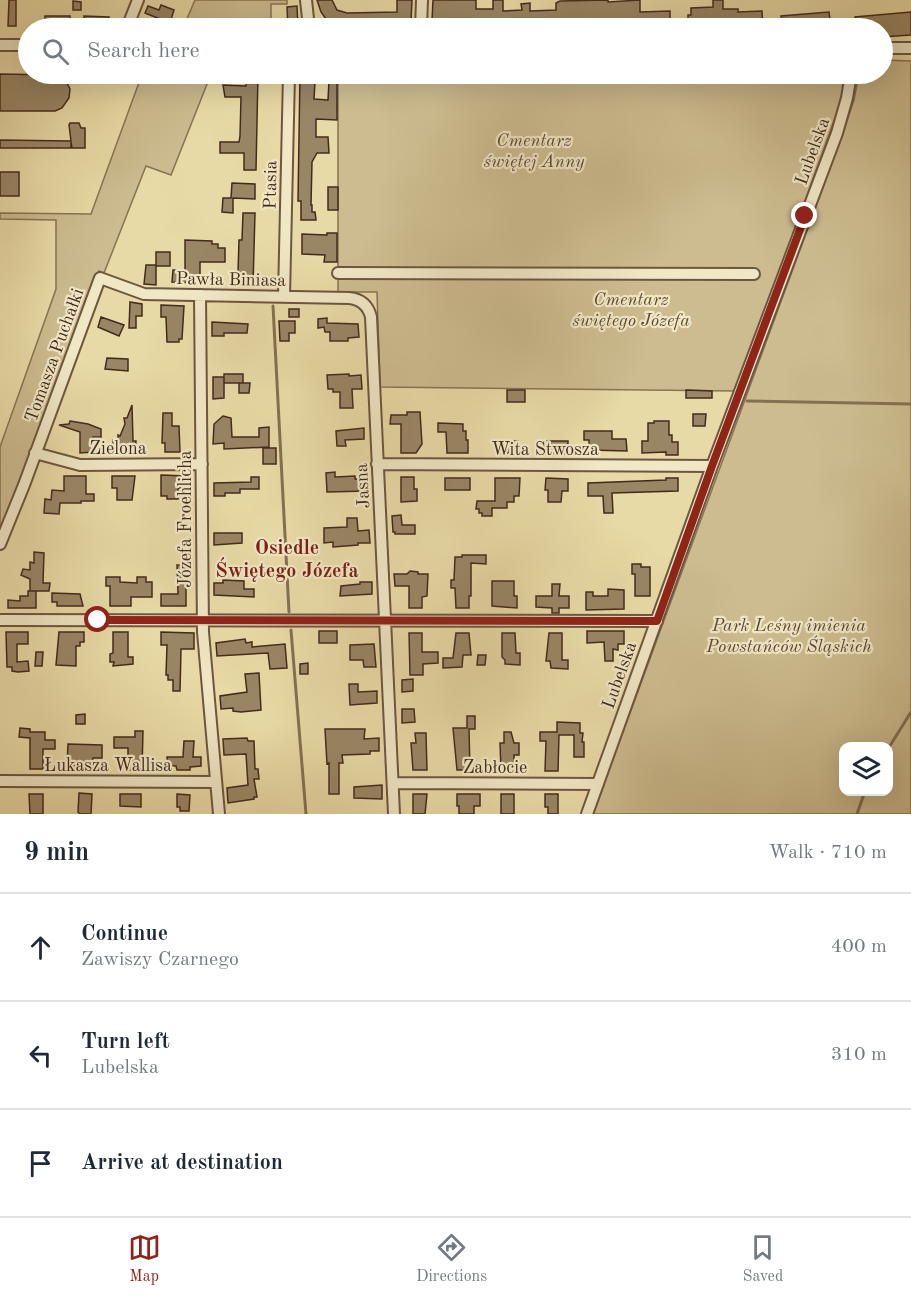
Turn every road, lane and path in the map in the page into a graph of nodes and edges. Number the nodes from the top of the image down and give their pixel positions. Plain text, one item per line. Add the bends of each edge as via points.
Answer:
1 (138, 0) edge
2 (306, 0) edge
3 (422, 0) edge
4 (131, 18) edge
5 (308, 18) edge
6 (421, 18) edge
7 (0, 45) edge
8 (18, 45) edge
9 (893, 48) edge
10 (911, 48) edge
11 (289, 84) edge
12 (849, 84) edge
13 (338, 273) dead end
14 (754, 274) dead end
15 (100, 279) joint
16 (200, 295) junction
17 (284, 297) junction
18 (363, 303) joint
19 (36, 453) junction
20 (202, 464) junction
21 (378, 464) junction
22 (712, 466) junction
23 (0, 544) edge
24 (0, 620) edge
25 (202, 620) junction
26 (385, 621) junction
27 (657, 621) junction
28 (0, 781) edge
29 (215, 782) junction
30 (393, 783) junction
31 (598, 784) junction
32 (219, 814) edge
33 (394, 814) edge
34 (587, 814) edge

1 - 4 street
2 - 5 street
3 - 6 street
7 - 8 street
9 - 10 street
11 - 17 street, Ptasia
12 - 22 street, Lubelska via 837,133
13 - 14 street
15 - 16 street, Pawła Biniasa via 144,294
15 - 19 street, Tomasza Puchałki
16 - 17 street, Pawła Biniasa
16 - 20 street, Józefa Froehlicha
17 - 18 street, Pawła Biniasa via 353,299
18 - 21 street, Jasna via 370,317
19 - 20 street, Zielona via 80,465
19 - 23 street, Tomasza Puchałki
20 - 25 street, Józefa Froehlicha
21 - 22 street, Wita Stwosza
21 - 26 street, Jasna
22 - 27 street, Lubelska
24 - 25 street
25 - 26 street
25 - 29 street, Józefa Froehlicha
26 - 27 street
26 - 30 street, Jasna
27 - 31 street, Lubelska
28 - 29 street, Łukasza Wallisa
29 - 32 street, Józefa Froehlicha
30 - 31 street, Zabłocie
30 - 33 street, Jasna
31 - 34 street, Lubelska

